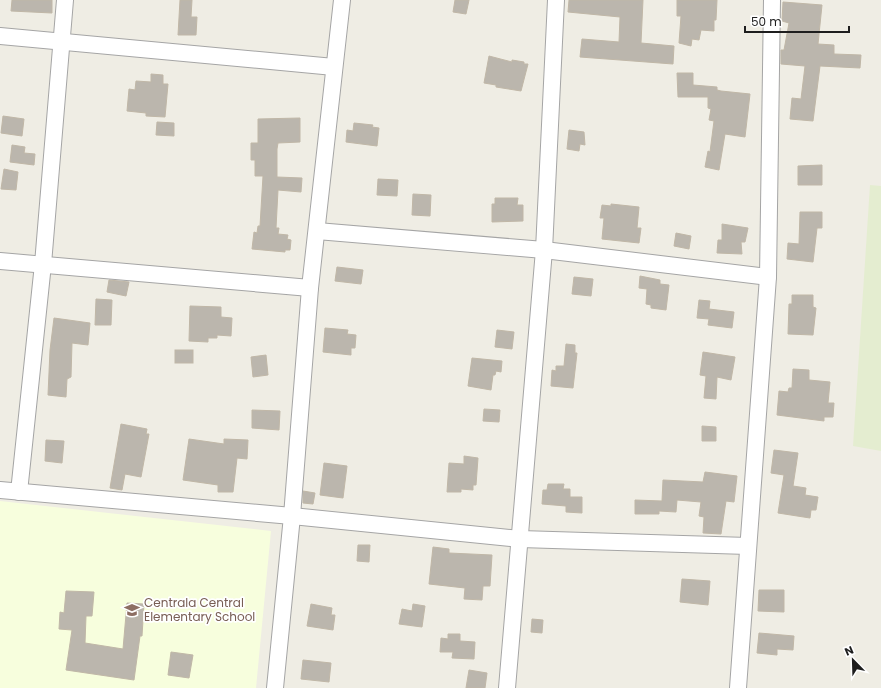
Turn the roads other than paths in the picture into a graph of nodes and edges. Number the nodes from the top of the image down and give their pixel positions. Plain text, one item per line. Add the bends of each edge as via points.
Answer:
1 (65, 0) edge
2 (342, 0) edge
3 (556, 0) edge
4 (772, 0) edge
5 (0, 36) edge
6 (62, 41) junction
7 (334, 67) junction
8 (317, 231) junction
9 (544, 250) junction
10 (0, 261) edge
11 (43, 264) junction
12 (768, 277) junction
13 (310, 288) junction
14 (0, 490) edge
15 (19, 492) junction
16 (292, 516) junction
17 (520, 539) junction
18 (748, 546) junction
19 (275, 688) edge
20 (507, 688) edge
21 (738, 688) edge

1 - 6 street
2 - 7 street
3 - 9 street
4 - 12 street
5 - 6 street
6 - 7 street
6 - 11 street
7 - 8 street
8 - 9 street
8 - 13 street
9 - 12 street
9 - 17 street
10 - 11 street
11 - 13 street
11 - 15 street
12 - 18 street
13 - 16 street
14 - 15 street
15 - 16 street
16 - 17 street
16 - 19 street
17 - 18 street
17 - 20 street
18 - 21 street

